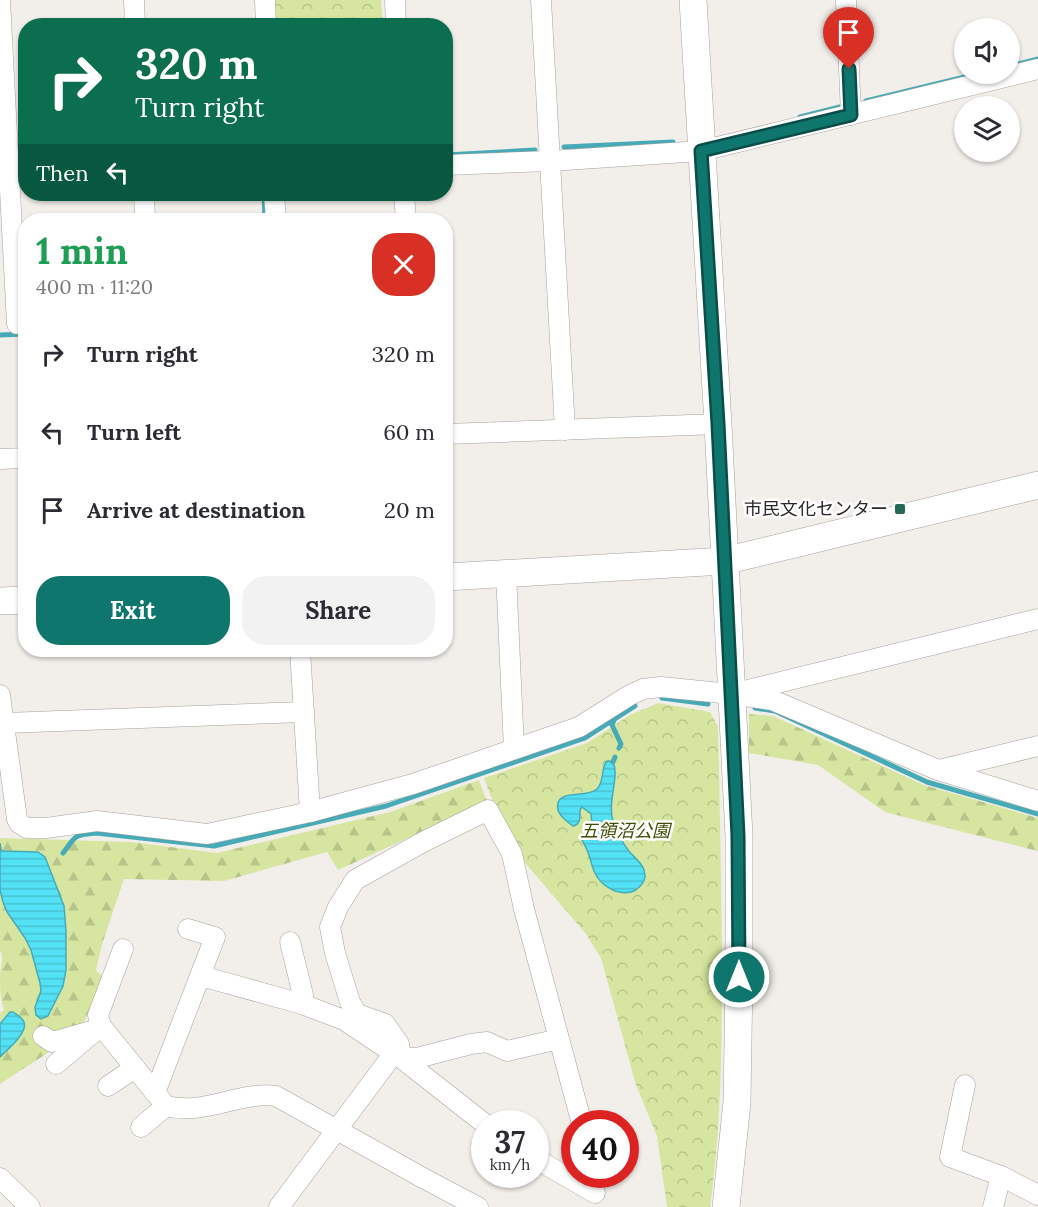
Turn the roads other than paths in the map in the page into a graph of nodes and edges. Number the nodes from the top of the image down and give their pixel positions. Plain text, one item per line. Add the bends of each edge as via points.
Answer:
1 (0, 0) edge
2 (134, 0) edge
3 (265, 0) edge
4 (395, 0) edge
5 (541, 0) edge
6 (693, 0) edge
7 (846, 0) edge
8 (135, 18) edge
9 (266, 18) edge
10 (396, 18) edge
11 (1038, 69) edge
12 (851, 115) junction
13 (701, 151) junction
14 (550, 161) junction
15 (453, 165) edge
16 (14, 324) edge
17 (718, 424) junction
18 (565, 430) junction
19 (453, 434) edge
20 (18, 458) edge
21 (0, 459) edge
22 (1038, 486) edge
23 (724, 561) junction
24 (506, 573) junction
25 (453, 577) edge
26 (18, 600) edge
27 (0, 601) edge
28 (1038, 619) edge
29 (300, 657) edge
30 (731, 694) junction
31 (0, 695) edge
32 (304, 712) junction
33 (5, 723) junction
34 (1038, 746) edge
35 (514, 749) junction
36 (938, 770) junction
37 (1038, 801) edge
38 (310, 812) junction
39 (188, 929) dead end
40 (290, 942) dead end
41 (123, 948) dead end
42 (201, 976) junction
43 (302, 1004) junction
44 (99, 1028) junction
45 (43, 1036) dead end
46 (559, 1039) junction
47 (398, 1056) junction
48 (56, 1064) dead end
49 (135, 1068) junction
50 (965, 1085) dead end
51 (108, 1086) dead end
52 (160, 1099) junction
53 (578, 1110) edge
54 (471, 1113) edge
55 (141, 1127) dead end
56 (337, 1130) junction
57 (549, 1166) edge
58 (1001, 1176) junction
59 (0, 1178) edge
60 (592, 1191) edge
61 (1038, 1196) edge
62 (30, 1207) edge
63 (279, 1207) edge
64 (478, 1207) edge
65 (726, 1207) edge
66 (993, 1207) edge

1 - 16 street
2 - 8 street
3 - 9 street
4 - 10 street
5 - 14 street
6 - 13 street
7 - 12 street
11 - 12 street
12 - 13 street
13 - 14 street
13 - 17 street
14 - 15 street
14 - 18 street
17 - 18 street
17 - 23 street
18 - 19 street
20 - 21 street
22 - 23 street
23 - 24 street
23 - 30 street
24 - 25 street
24 - 35 street
26 - 27 street
28 - 30 street
29 - 32 street
30 - 35 street via 661,687 643,689 579,727
30 - 36 street via 772,700
30 - 65 street via 739,977 737,1102
31 - 33 street
32 - 33 street
32 - 38 street
33 - 38 street via 17,819 27,828 97,821 207,834
34 - 36 street
35 - 38 street via 413,784
36 - 37 street
39 - 42 street via 215,937
40 - 43 street
41 - 44 street via 98,1015
42 - 43 street
42 - 52 street via 158,1085
43 - 47 street via 344,1020
44 - 45 street via 52,1042
44 - 48 street
44 - 49 street
46 - 47 street via 507,1051 487,1042 417,1058
46 - 47 street via 512,854 488,810 355,880 330,927 350,1002 357,1014 385,1024 399,1044
46 - 53 street
47 - 54 street
47 - 56 street
49 - 51 street
49 - 52 street
50 - 58 street via 950,1157
52 - 55 street
52 - 56 street via 195,1108 264,1094 276,1096
56 - 63 street
56 - 64 street
57 - 60 street
58 - 61 street
58 - 66 street
59 - 62 street

